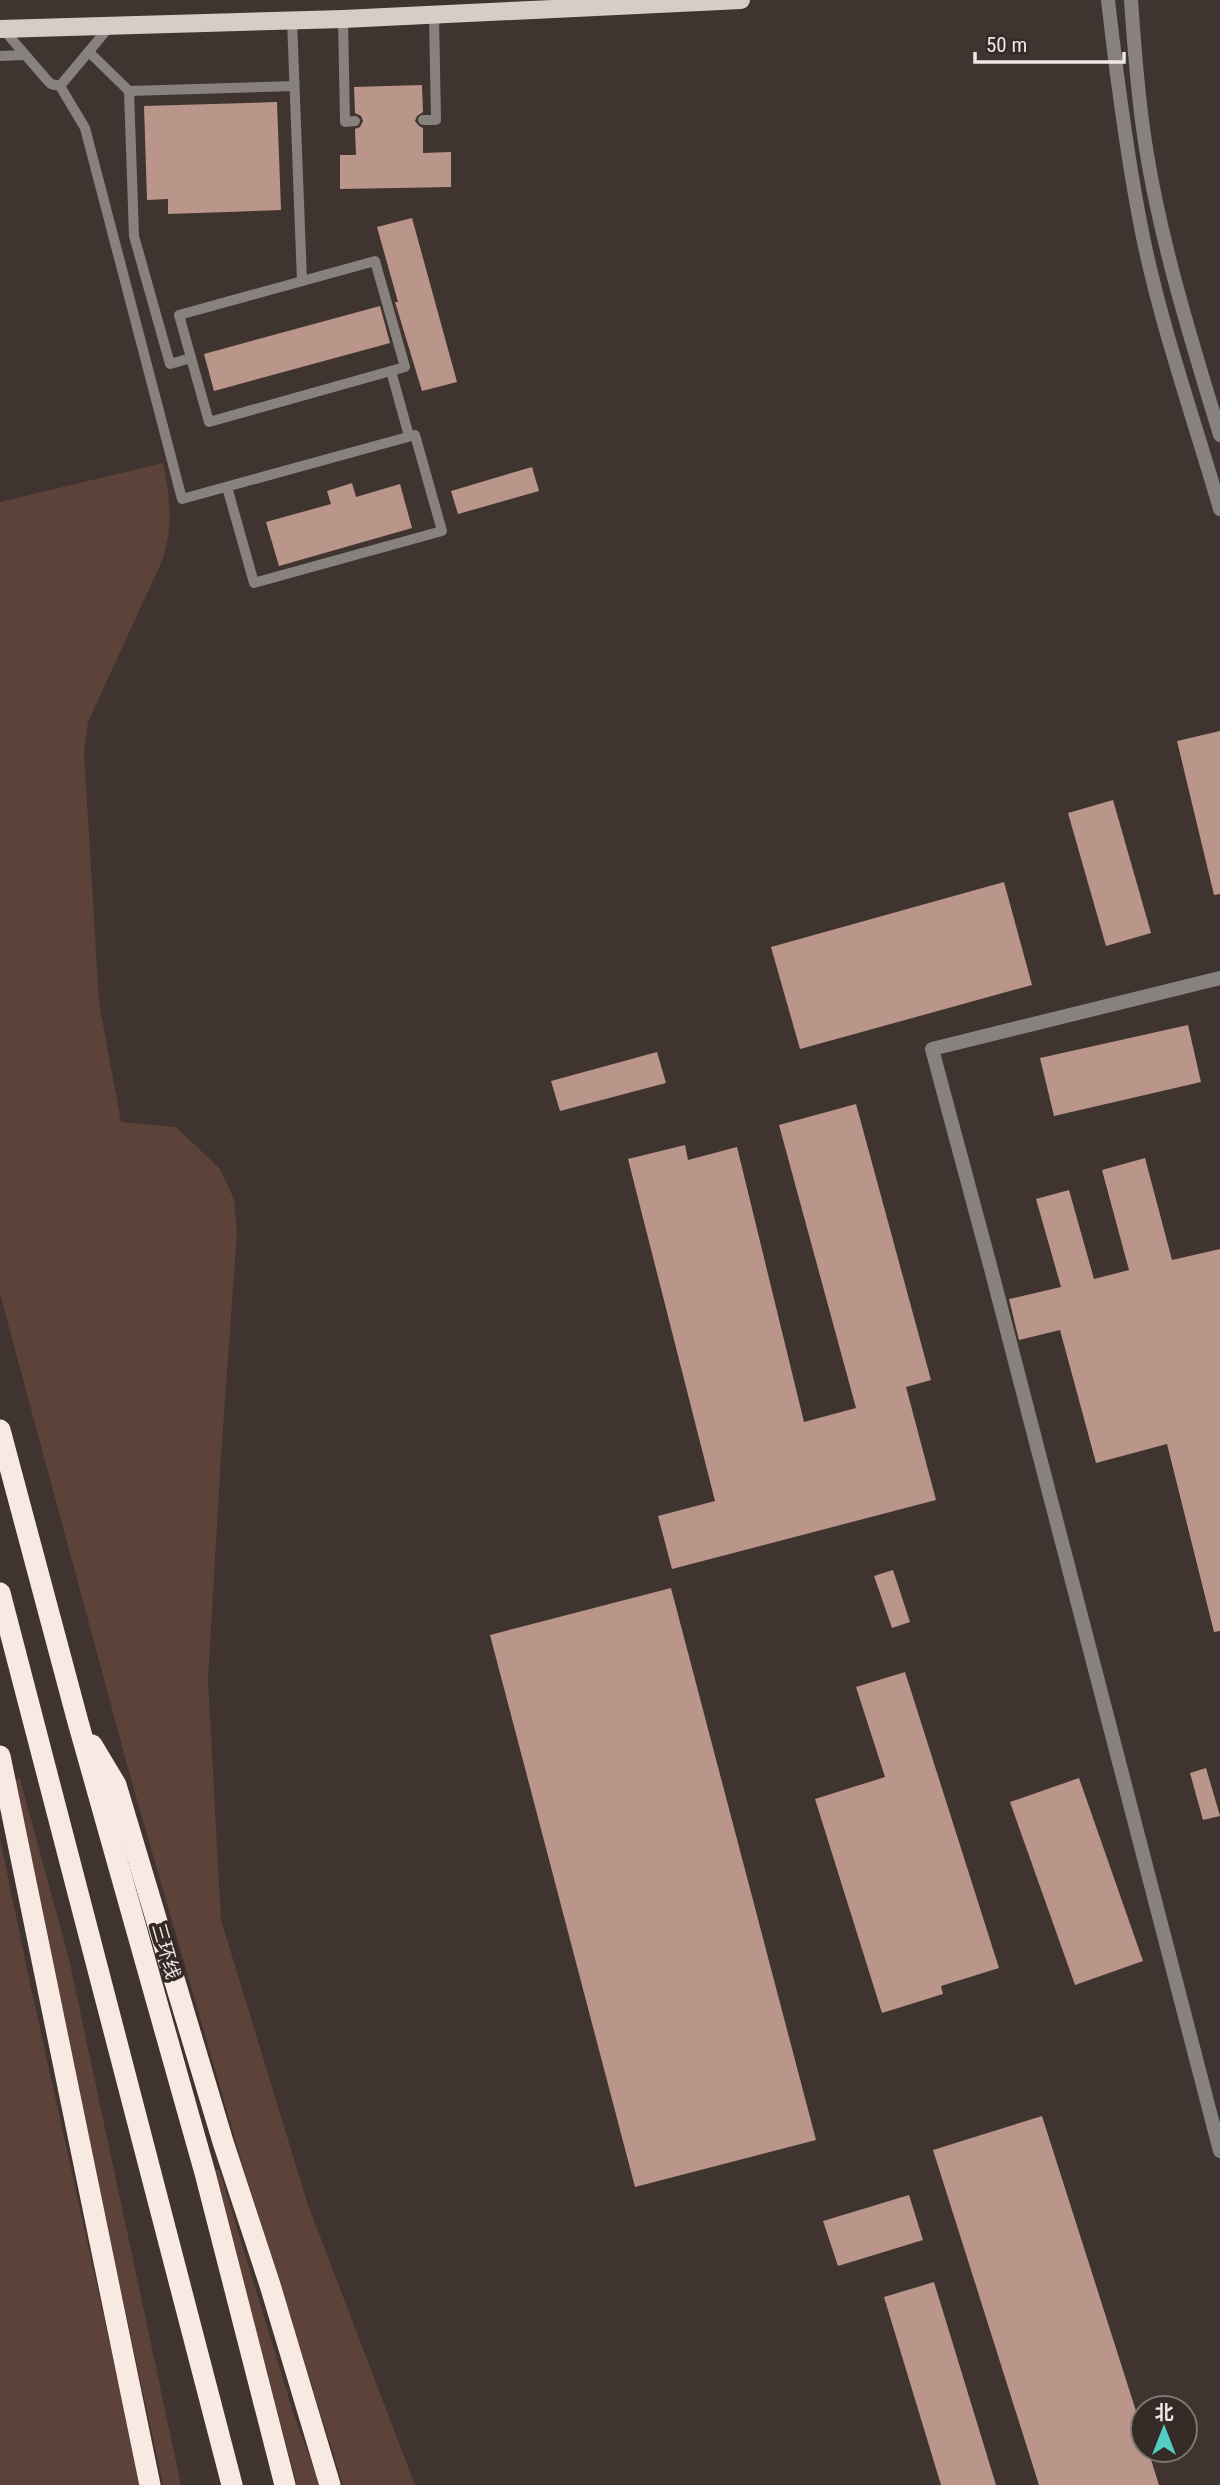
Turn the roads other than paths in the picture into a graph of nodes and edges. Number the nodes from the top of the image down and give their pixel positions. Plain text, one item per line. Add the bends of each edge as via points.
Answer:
1 (741, 0) edge
2 (1108, 0) edge
3 (1131, 0) edge
4 (434, 15) junction
5 (343, 19) junction
6 (292, 20) junction
7 (110, 26) junction
8 (1, 29) edge
9 (89, 52) junction
10 (25, 55) junction
11 (0, 56) edge
12 (60, 86) junction
13 (294, 86) junction
14 (129, 91) junction
15 (423, 120) dead end
16 (355, 121) dead end
17 (302, 281) junction
18 (191, 358) junction
19 (391, 371) junction
20 (1220, 435) edge
21 (409, 436) junction
22 (227, 487) junction
23 (1220, 509) edge
24 (1220, 978) edge
25 (0, 1430) edge
26 (0, 1593) edge
27 (78, 1722) junction
28 (0, 1756) edge
29 (1220, 2151) edge
30 (198, 2359) junction
31 (150, 2485) edge
32 (217, 2485) edge
33 (232, 2485) edge
34 (285, 2485) edge
35 (330, 2485) edge

1 - 4 main road
2 - 23 street via 1143,237
3 - 20 street via 1143,129 1160,216
4 - 5 main road
4 - 15 lane via 436,120
5 - 6 main road
5 - 16 lane via 345,122
6 - 7 main road
6 - 13 lane
7 - 8 main road
7 - 9 lane
8 - 10 lane
9 - 12 lane
9 - 14 lane
10 - 11 lane
10 - 12 lane via 51,84
12 - 22 lane via 88,137 183,499
13 - 14 lane
13 - 17 lane
14 - 18 lane via 134,236 170,364
17 - 18 lane via 179,315
17 - 19 lane via 375,261 405,367
18 - 19 lane via 209,422
19 - 21 lane
21 - 22 lane
21 - 22 lane via 415,435 442,531 254,583
24 - 29 street via 932,1049
25 - 27 highway, 三环线
26 - 30 highway
27 - 34 highway, 三环线 via 205,2173
27 - 35 highway via 116,1785
28 - 31 highway
30 - 32 highway
30 - 33 highway

